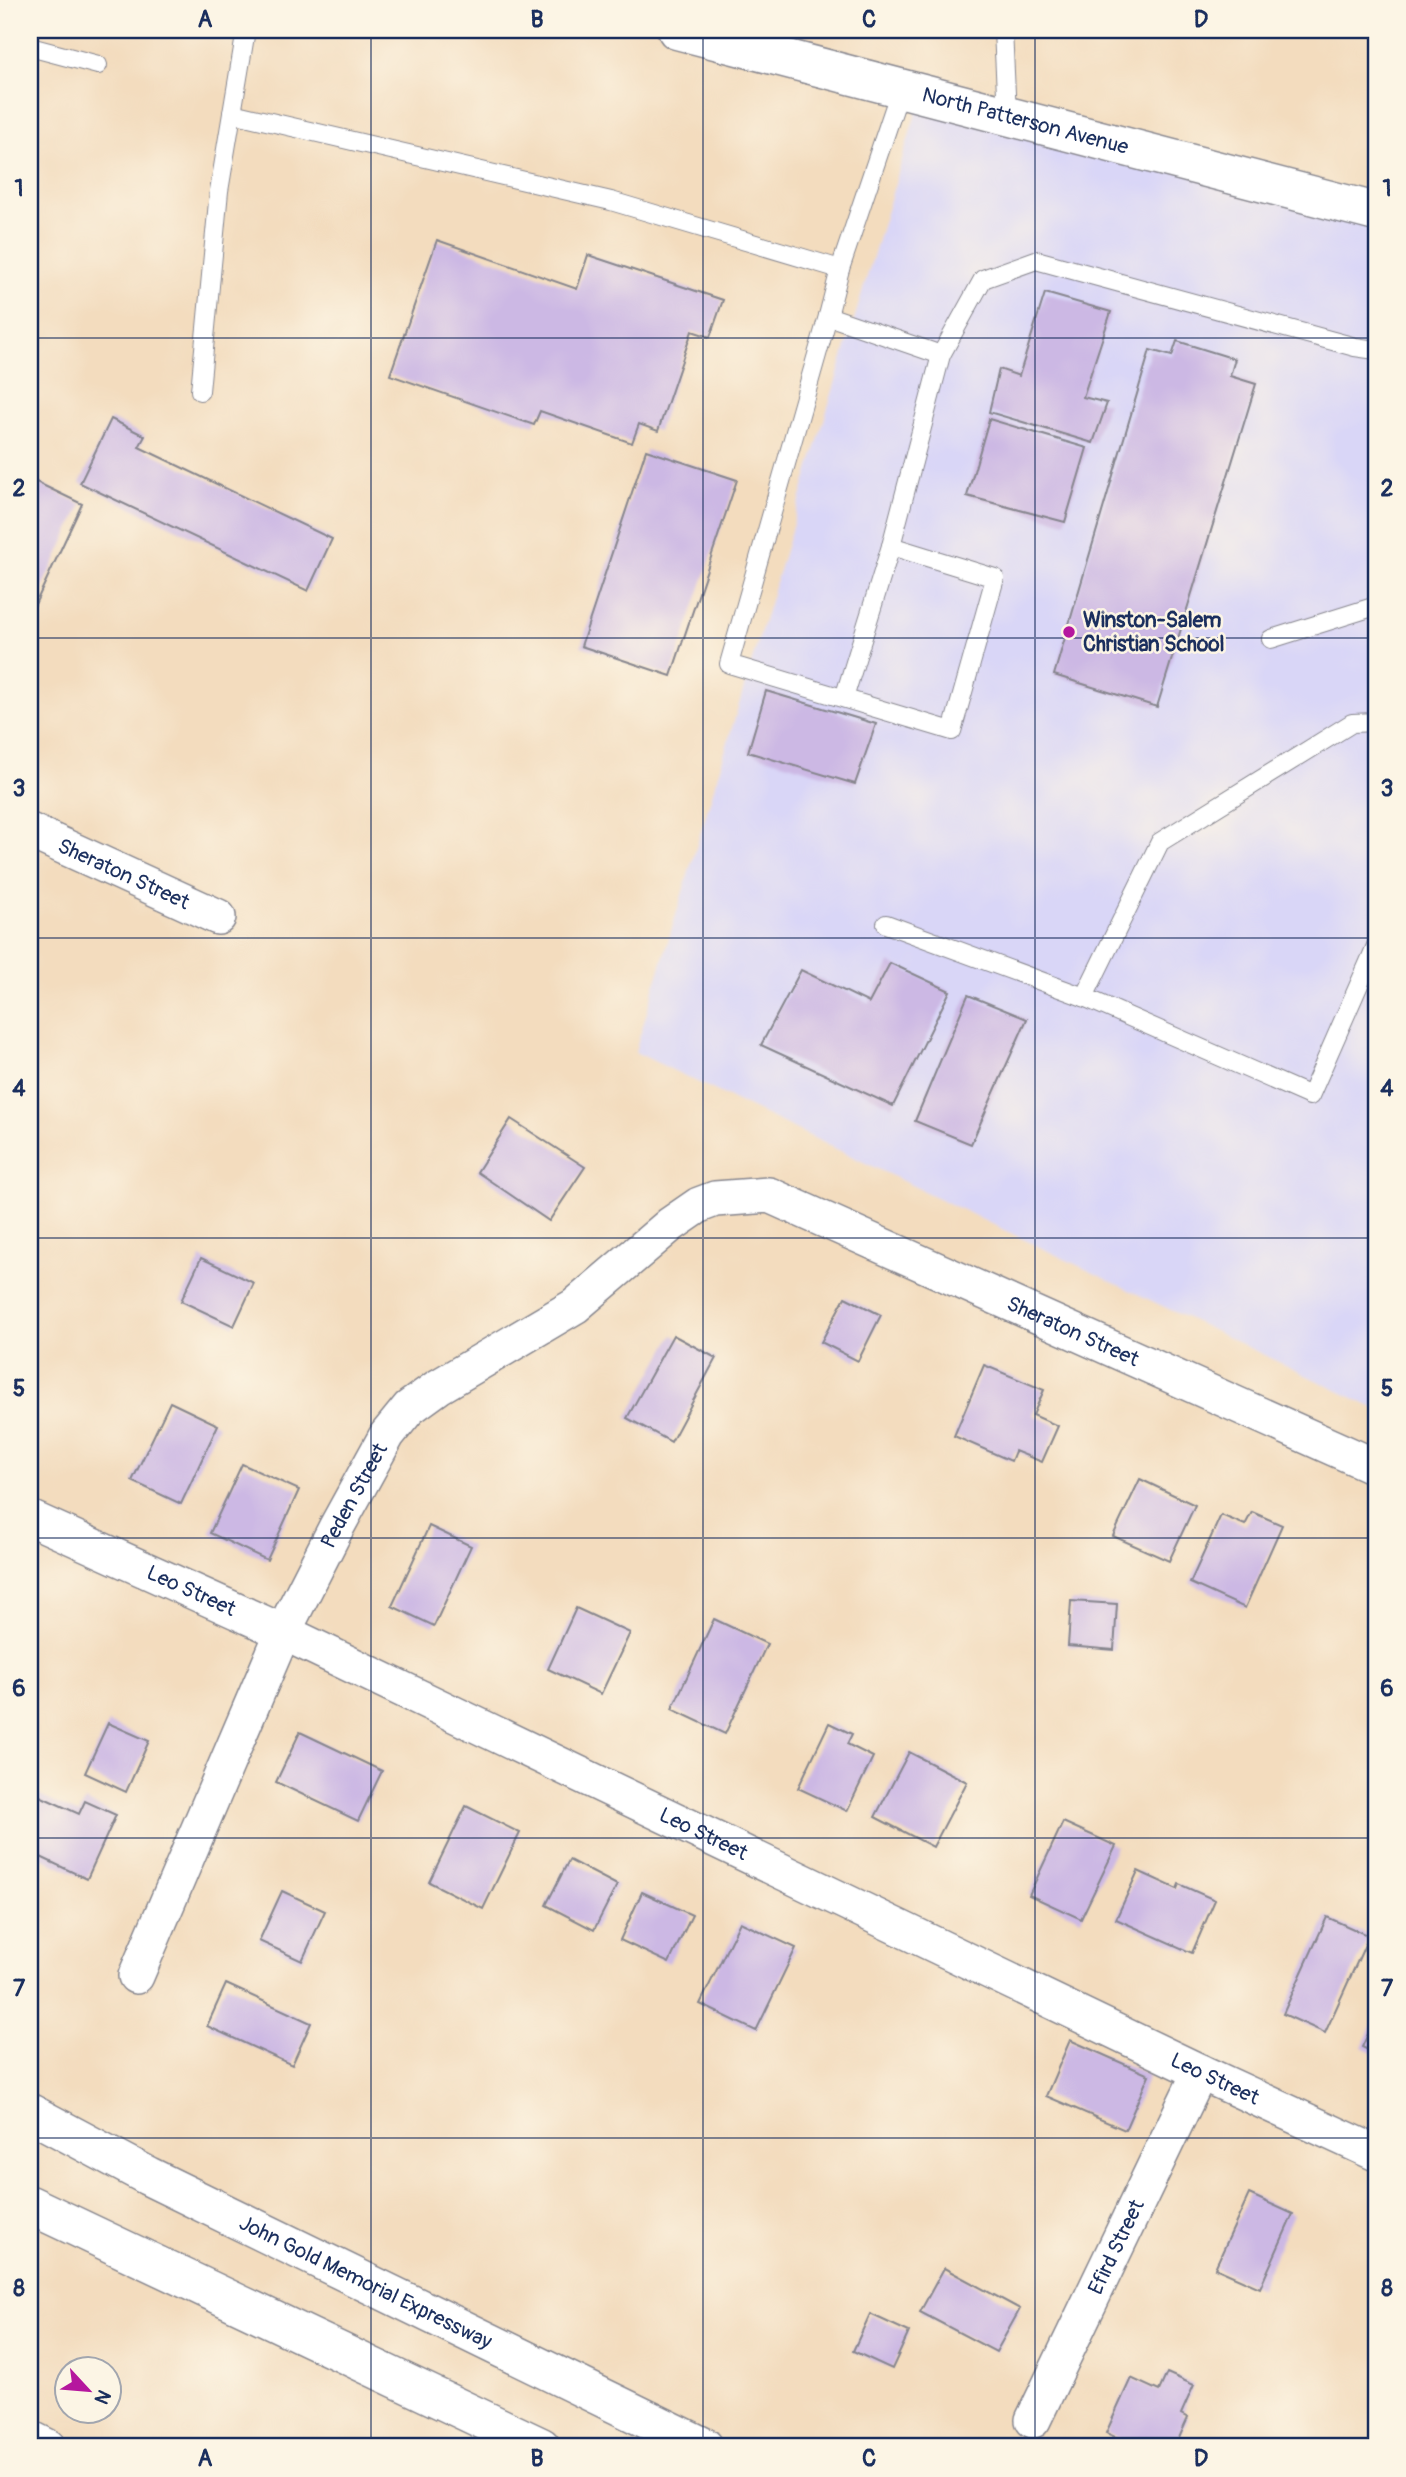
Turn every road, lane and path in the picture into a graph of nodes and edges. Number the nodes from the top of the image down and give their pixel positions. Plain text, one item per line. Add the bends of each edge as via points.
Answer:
1 (246, 30) edge
2 (677, 30) edge
3 (1003, 30) edge
4 (30, 47) edge
5 (98, 65) dead end
6 (901, 88) junction
7 (232, 113) junction
8 (1007, 115) junction
9 (1376, 212) edge
10 (840, 269) junction
11 (828, 316) junction
12 (1376, 350) edge
13 (942, 355) junction
14 (200, 391) dead end
15 (891, 546) junction
16 (1376, 606) edge
17 (1271, 639) dead end
18 (844, 698) junction
19 (1376, 722) edge
20 (30, 831) edge
21 (218, 917) dead end
22 (886, 924) dead end
23 (1376, 946) edge
24 (1084, 997) junction
25 (769, 1195) joint
26 (1376, 1467) edge
27 (30, 1518) edge
28 (283, 1632) junction
29 (136, 1976) dead end
30 (1200, 2072) junction
31 (30, 2113) edge
32 (1376, 2153) edge
33 (30, 2205) edge
34 (1033, 2420) dead end
35 (30, 2438) edge
36 (48, 2447) edge
37 (541, 2447) edge
38 (704, 2447) edge

1 - 7 lane
2 - 6 main road, North Patterson Avenue
3 - 8 lane
4 - 5 lane
6 - 8 main road, North Patterson Avenue
6 - 10 lane
7 - 10 lane via 611,201
7 - 14 lane via 219,191
8 - 9 main road, North Patterson Avenue
10 - 11 lane
11 - 13 lane
11 - 18 lane via 729,664
12 - 13 lane via 1035,260 983,279
13 - 15 lane
15 - 18 lane
15 - 18 lane via 995,578 952,731
16 - 17 lane
19 - 24 lane via 1352,723 1160,842
20 - 21 street, Sheraton Street
22 - 24 lane
23 - 24 lane via 1310,1096
25 - 26 street, Sheraton Street
25 - 28 street, Peden Street via 715,1199 699,1205 575,1306 409,1408 387,1436 335,1528
27 - 28 street, Leo Street
28 - 29 street, Peden Street
28 - 30 street, Leo Street
30 - 32 street, Leo Street
30 - 34 street, Efird Street
31 - 38 main road, John Gold Memorial Expressway via 148,2176
33 - 37 main road
35 - 36 street

